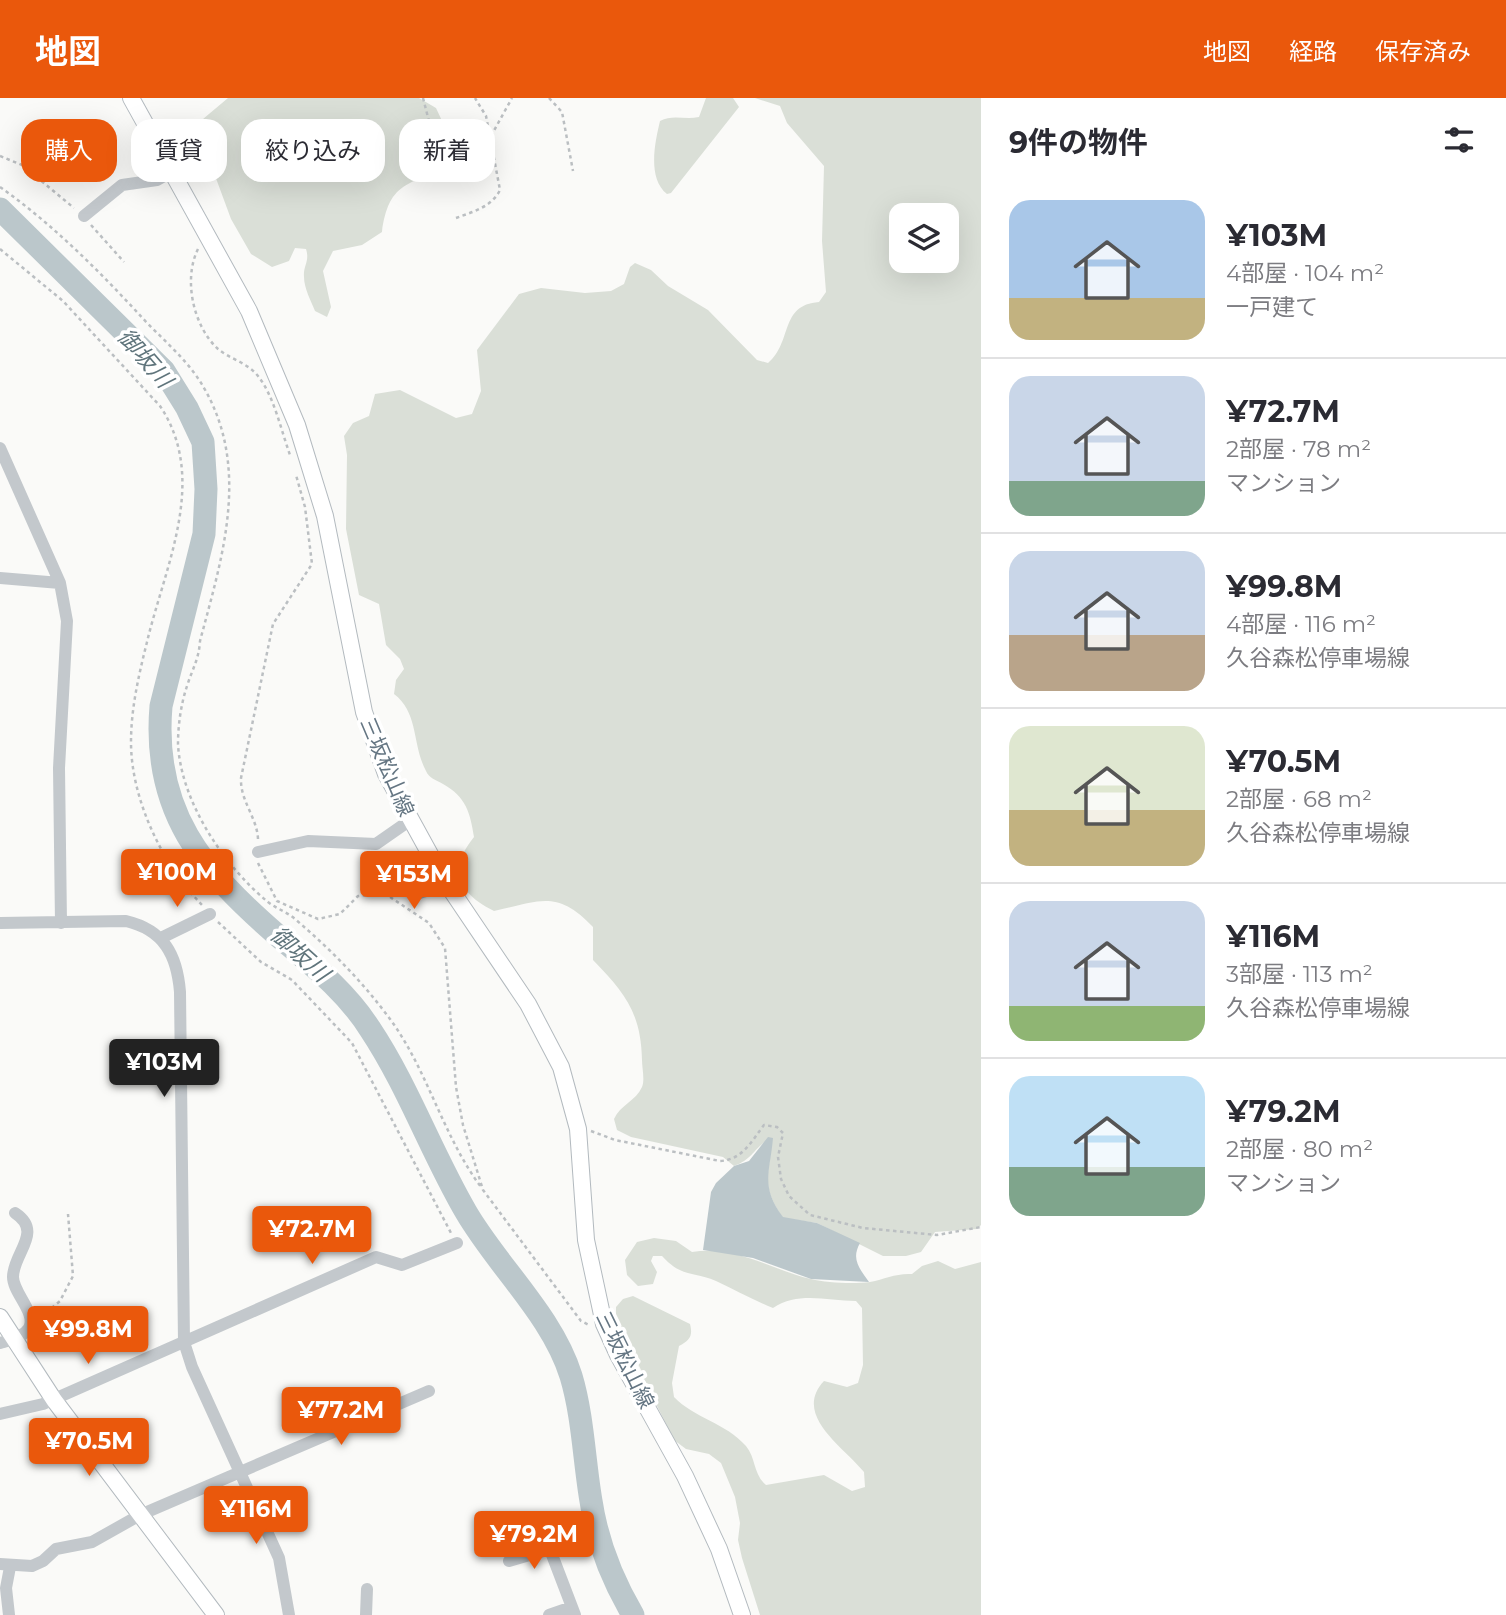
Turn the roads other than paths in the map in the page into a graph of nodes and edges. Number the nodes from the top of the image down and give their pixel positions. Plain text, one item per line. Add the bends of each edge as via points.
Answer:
1 (131, 98) edge
2 (143, 119) edge
3 (143, 182) edge
4 (179, 182) edge
5 (84, 216) road end
6 (0, 448) edge
7 (0, 578) edge
8 (60, 583) junction
9 (409, 821) junction
10 (258, 852) road end
11 (392, 876) dead end
12 (443, 878) junction
13 (210, 914) road end
14 (0, 923) edge
15 (61, 923) junction
16 (161, 937) junction
17 (15, 1213) dead end
18 (457, 1243) road end
19 (0, 1317) edge
20 (7, 1341) edge
21 (184, 1342) junction
22 (429, 1391) dead end
23 (54, 1400) junction
24 (0, 1415) edge
25 (239, 1473) junction
26 (141, 1515) junction
27 (509, 1561) dead end
28 (5, 1566) edge
29 (367, 1589) dead end
30 (573, 1611) edge
31 (9, 1615) edge
32 (216, 1615) edge
33 (289, 1615) edge
34 (366, 1615) edge
35 (549, 1615) edge
36 (742, 1615) edge

1 - 2 main road, 三坂松山線
3 - 5 street via 122,185
4 - 9 main road, 三坂松山線 via 249,311 297,425 325,516 363,712
6 - 8 street
7 - 8 street
8 - 15 street via 67,621 59,768
9 - 10 street via 376,844 308,841
9 - 12 main road, 三坂松山線
11 - 12 street via 416,894
12 - 36 main road, 三坂松山線 via 548,1037 561,1067 578,1129 586,1240 604,1324 685,1476 719,1549
13 - 16 street
14 - 15 street
15 - 16 street via 126,921
16 - 21 street via 175,959 180,992
17 - 20 street via 27,1226 28,1238 13,1279 30,1323 29,1329
18 - 21 street via 402,1265 376,1257
19 - 20 main road
20 - 23 main road
21 - 23 street
21 - 25 street
22 - 25 street
23 - 24 street
23 - 26 main road
25 - 26 street
25 - 33 street via 279,1558
26 - 28 street via 92,1542 56,1549 32,1566
26 - 32 main road
27 - 30 street via 548,1544
28 - 31 street
29 - 34 street
30 - 35 street

